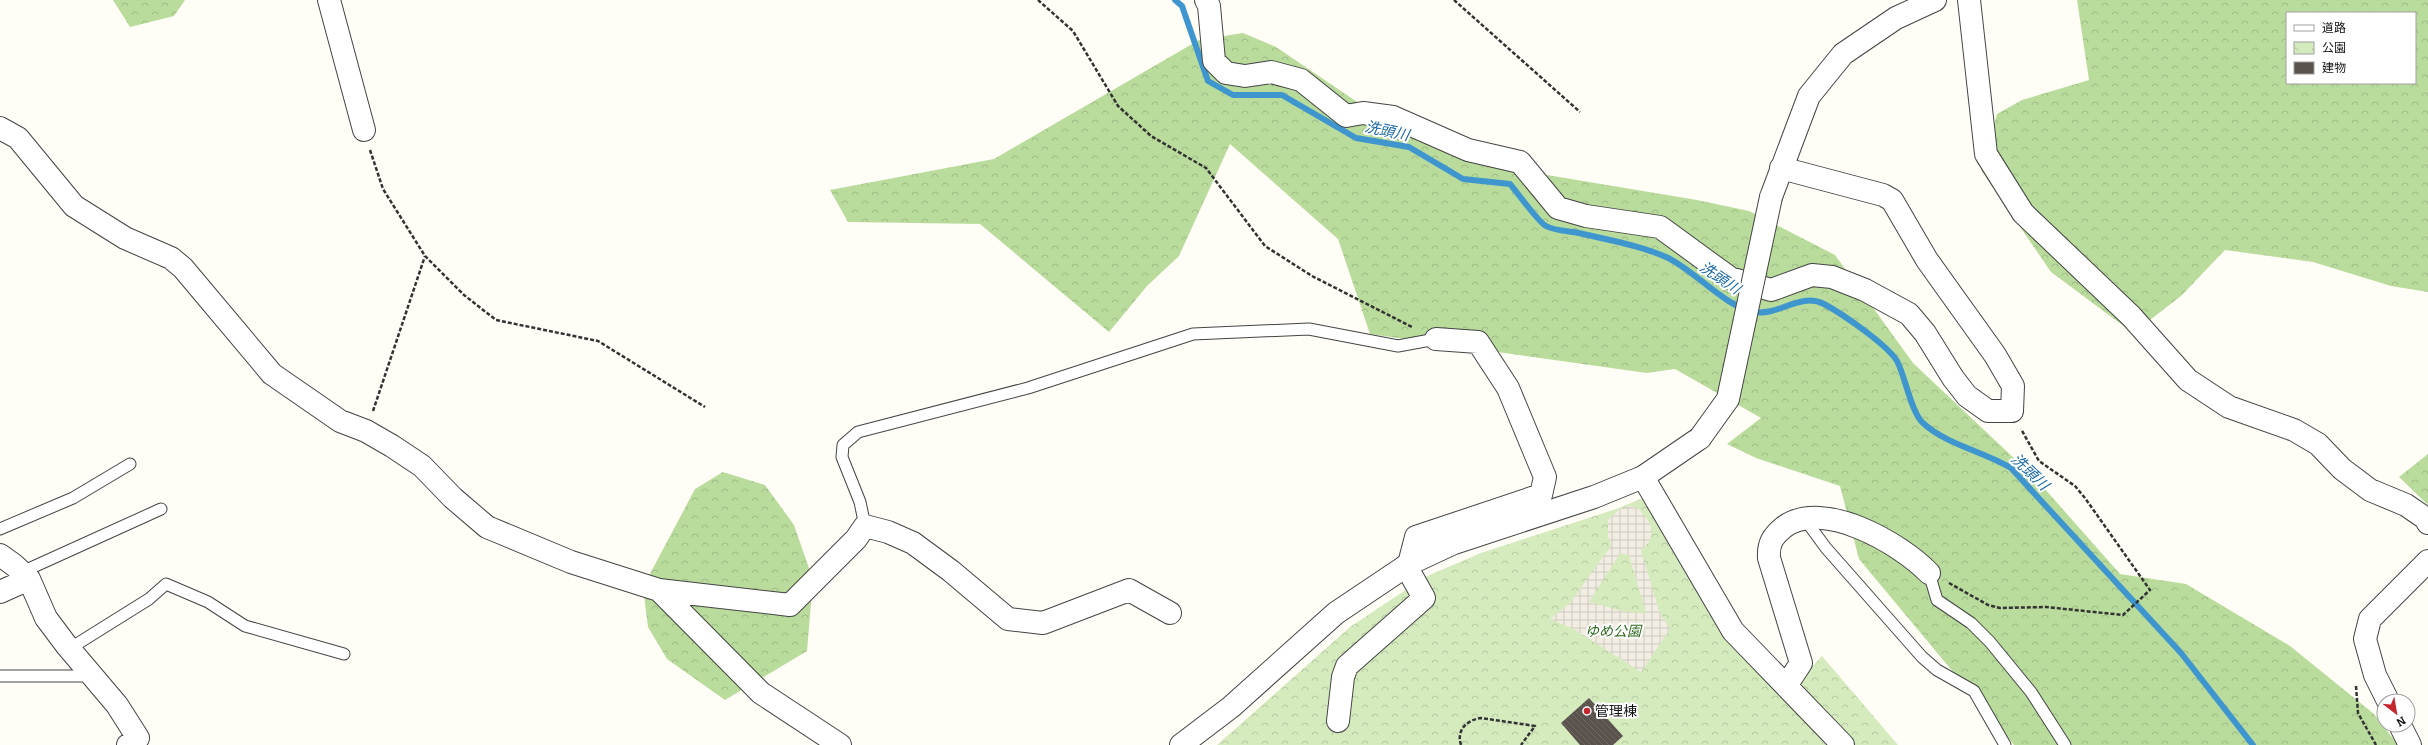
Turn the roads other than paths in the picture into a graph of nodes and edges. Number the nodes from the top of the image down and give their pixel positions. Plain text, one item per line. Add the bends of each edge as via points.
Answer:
1 (329, 0) edge
2 (1206, 0) edge
3 (1935, 0) edge
4 (1969, 0) edge
5 (0, 128) edge
6 (364, 130) road end
7 (1782, 168) junction
8 (1436, 339) joint
9 (130, 464) dead end
10 (1643, 477) junction
11 (161, 509) dead end
12 (1804, 518) junction
13 (2428, 523) edge
14 (865, 526) junction
15 (0, 530) edge
16 (0, 555) edge
17 (2428, 561) edge
18 (1408, 565) junction
19 (1929, 573) joint
20 (25, 575) junction
21 (659, 590) junction
22 (0, 592) edge
23 (1170, 612) dead end
24 (69, 649) junction
25 (344, 654) dead end
26 (0, 676) edge
27 (93, 676) junction
28 (1786, 686) junction
29 (2384, 693) edge
30 (1338, 721) dead end
31 (2404, 733) edge
32 (138, 743) edge
33 (840, 745) edge
34 (1181, 745) edge
35 (1843, 745) edge
36 (2005, 745) edge
37 (2065, 745) edge
38 (2410, 745) edge

1 - 6 street
2 - 7 street via 1209,6 1214,61 1226,73 1245,76 1271,72 1301,80 1346,116 1363,112 1393,116 1468,150 1520,162 1558,208 1586,216 1660,227 1730,278 1771,290 1812,275 1832,277 1865,290 1909,314 1925,333 1967,396 1988,411 2012,411 2013,386 1995,355 1927,260 1892,200 1883,195
3 - 7 street via 1896,18 1843,54 1809,96
4 - 13 street via 1986,154 2024,213 2131,316 2188,380 2230,406 2294,430 2318,444 2342,469 2370,490 2406,505
5 - 21 street via 18,138 74,206 125,238 171,258 183,268 272,374 340,421 366,431 422,466 453,498 487,527 571,562
7 - 10 street, bridge via 1771,197 1728,399 1700,438
8 - 14 lane via 1398,346 1309,329 1193,334 1028,388 858,432 843,445 842,457 860,502
8 - 18 street via 1478,342 1508,388 1545,477 1541,495 1416,537
9 - 15 lane via 74,498
10 - 18 street via 1594,497 1454,543
10 - 28 street via 1733,631
11 - 20 lane
12 - 19 street via 1818,517 1854,524 1915,559
12 - 28 street via 1790,523 1778,533 1768,547 1769,558 1801,663
12 - 36 lane via 1826,548 1922,657 1937,670 1974,691
14 - 21 street via 790,605
14 - 23 street via 888,532 913,543 1008,619 1043,623 1129,590
16 - 20 street
17 - 29 street via 2370,619 2365,639 2375,675
18 - 30 street via 1424,598 1347,666 1343,677
18 - 34 street via 1336,613 1231,706
19 - 37 lane via 1937,600 1971,623 1990,642 2031,692
20 - 22 street
20 - 24 street via 46,618
21 - 33 street via 761,693
24 - 25 lane via 149,599 166,584 208,602 245,626
24 - 27 street
26 - 27 lane
27 - 32 street via 117,705
28 - 35 street
31 - 38 street

